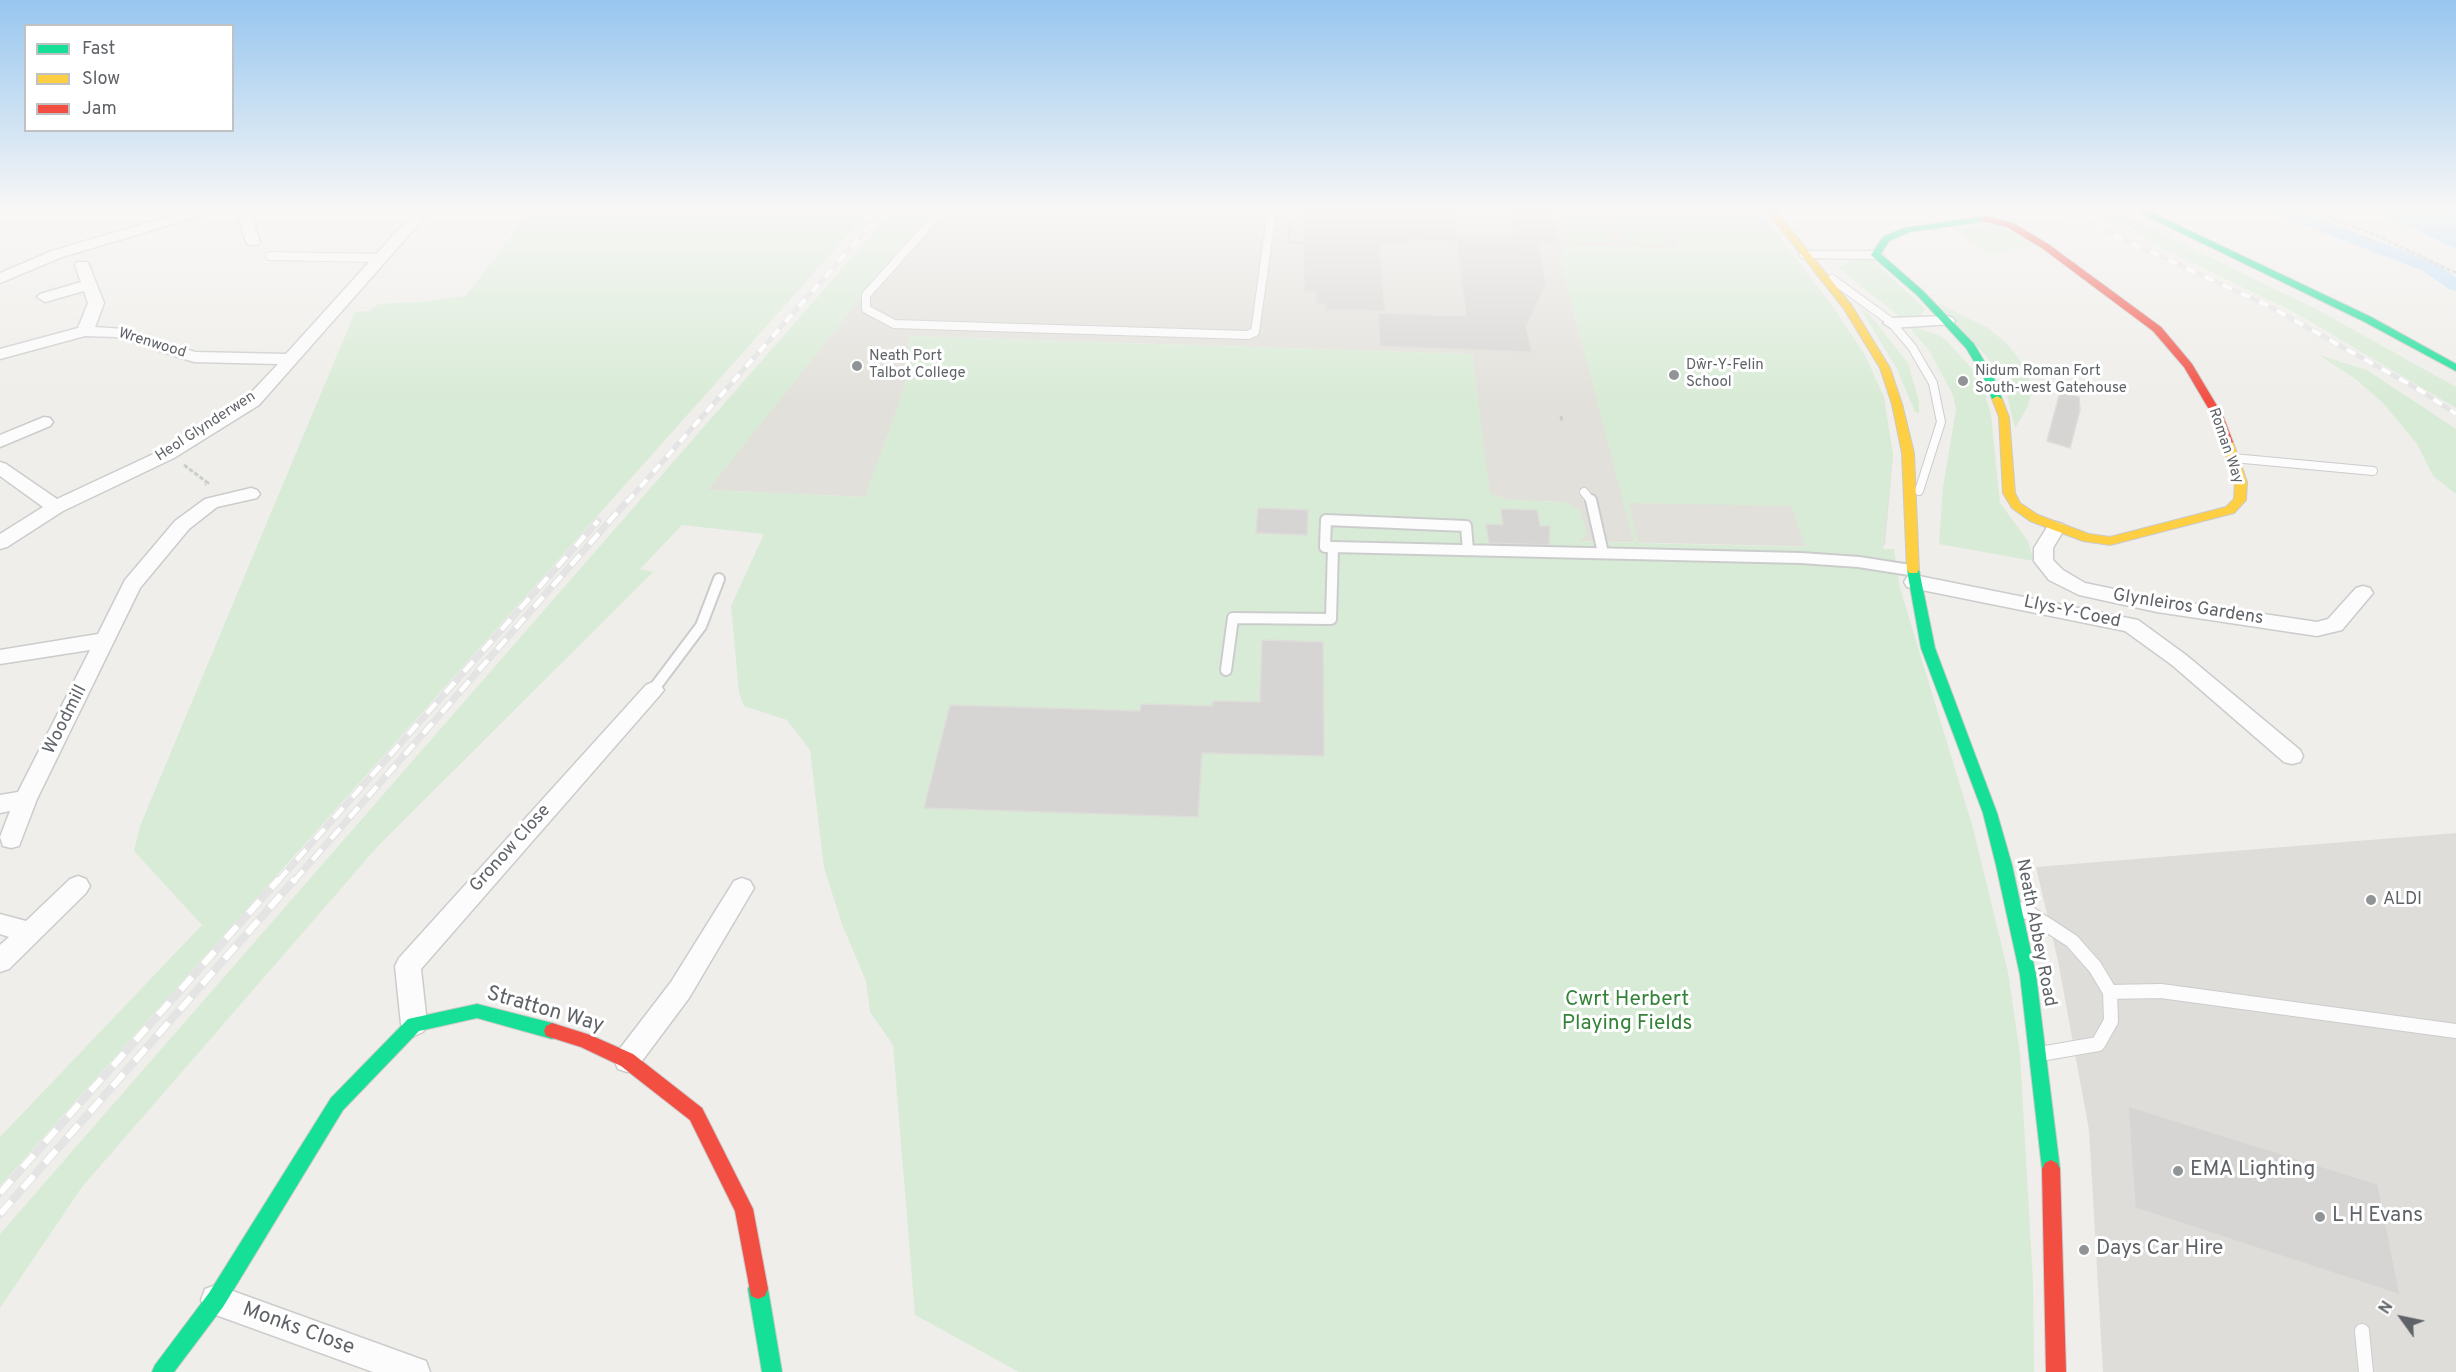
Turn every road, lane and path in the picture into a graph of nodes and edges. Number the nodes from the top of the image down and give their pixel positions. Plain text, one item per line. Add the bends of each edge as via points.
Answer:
1 (86, 274) edge
2 (366, 274) edge
3 (885, 274) edge
4 (1263, 274) edge
5 (1819, 274) edge
6 (1823, 274) edge
7 (1898, 274) edge
8 (2083, 274) edge
9 (2273, 274) edge
10 (90, 284) junction
11 (2341, 291) dead end
12 (45, 297) dead end
13 (2394, 318) dead end
14 (1947, 321) junction
15 (1891, 323) junction
16 (85, 332) junction
17 (0, 354) edge
18 (291, 359) junction
19 (2456, 369) edge
20 (1561, 416) dead end
21 (44, 422) dead end
22 (1562, 422) dead end
23 (0, 442) edge
24 (168, 454) junction
25 (2233, 458) junction
26 (0, 468) edge
27 (2373, 471) dead end
28 (1584, 492) dead end
29 (251, 494) dead end
30 (203, 497) junction
31 (56, 507) junction
32 (1912, 514) junction
33 (2056, 528) junction
34 (0, 543) edge
35 (1334, 547) junction
36 (1468, 550) junction
37 (1603, 553) junction
38 (1914, 576) junction
39 (719, 579) dead end
40 (2363, 593) dead end
41 (106, 640) junction
42 (0, 657) edge
43 (1226, 670) dead end
44 (653, 690) joint
45 (2292, 756) dead end
46 (26, 799) junction
47 (0, 804) edge
48 (11, 839) dead end
49 (78, 886) dead end
50 (742, 888) dead end
51 (2013, 902) junction
52 (0, 924) edge
53 (29, 932) junction
54 (0, 961) edge
55 (2110, 992) junction
56 (414, 1024) junction
57 (2456, 1031) edge
58 (2040, 1055) junction
59 (627, 1060) junction
60 (216, 1300) junction
61 (2362, 1330) dead end
62 (162, 1372) edge
63 (415, 1372) edge
64 (772, 1372) edge
65 (2056, 1372) edge
66 (2366, 1372) edge

1 - 10 street
2 - 18 street, Heol Glynderwen
3 - 4 lane via 866,295 866,309 894,324 1248,335 1255,332
5 - 32 main road, Neath Abbey Road via 1848,308 1885,368 1908,453
6 - 15 lane, Neath Abbey Road
7 - 14 main road, Roman Way
8 - 25 main road, Roman Way via 2157,329 2188,366 2212,406
9 - 19 main road
10 - 12 street
10 - 16 street via 96,303
11 - 13 main road
14 - 15 street
14 - 33 main road, Roman Way via 1970,346 1988,376 2004,417 2009,493 2016,505
15 - 32 lane, Neath Abbey Road via 1912,347 1933,383 1941,422
16 - 17 street, Wrenwood
16 - 18 street, Wrenwood via 118,332 194,357
18 - 24 street, Heol Glynderwen via 253,401
20 - 22 path
21 - 23 street
24 - 30 path via 208,483
24 - 31 street, Heol Glynderwen
25 - 27 lane
25 - 33 main road, Roman Way via 2241,482 2240,500 2230,510 2110,541
26 - 31 street
28 - 37 lane via 1593,503
29 - 30 street, Woodmill
30 - 41 street, Woodmill via 132,585
31 - 34 street, Heol Glynderwen
32 - 38 main road, Neath Abbey Road
33 - 40 street, Glynleiros Gardens via 2043,548 2044,561 2056,575 2079,588 2157,605 2317,629 2336,625
35 - 36 lane
35 - 36 lane via 1325,547 1326,520 1466,526
35 - 43 lane via 1331,619 1233,618
36 - 37 lane
37 - 38 lane via 1859,561
38 - 45 street, Llys-Y-Coed via 2131,625 2179,660
38 - 51 main road, Neath Abbey Road via 1928,648 1990,813
39 - 44 lane via 701,626
41 - 42 street
41 - 46 street, Woodmill
44 - 56 street, Gronow Close via 408,966
46 - 47 street
46 - 48 street, Woodmill
49 - 53 street
50 - 59 street via 680,990
51 - 55 lane via 2072,941
51 - 58 main road, Neath Abbey Road
52 - 53 street
53 - 54 street
55 - 57 lane via 2173,993
55 - 58 lane via 2111,1021 2098,1044
56 - 59 main road, Stratton Way via 477,1011 584,1040
56 - 60 main road via 337,1104
58 - 65 main road, Neath Abbey Road via 2051,1157
59 - 64 main road, Stratton Way via 696,1114 744,1209
60 - 62 main road
60 - 63 street, Monks Close
61 - 66 lane

